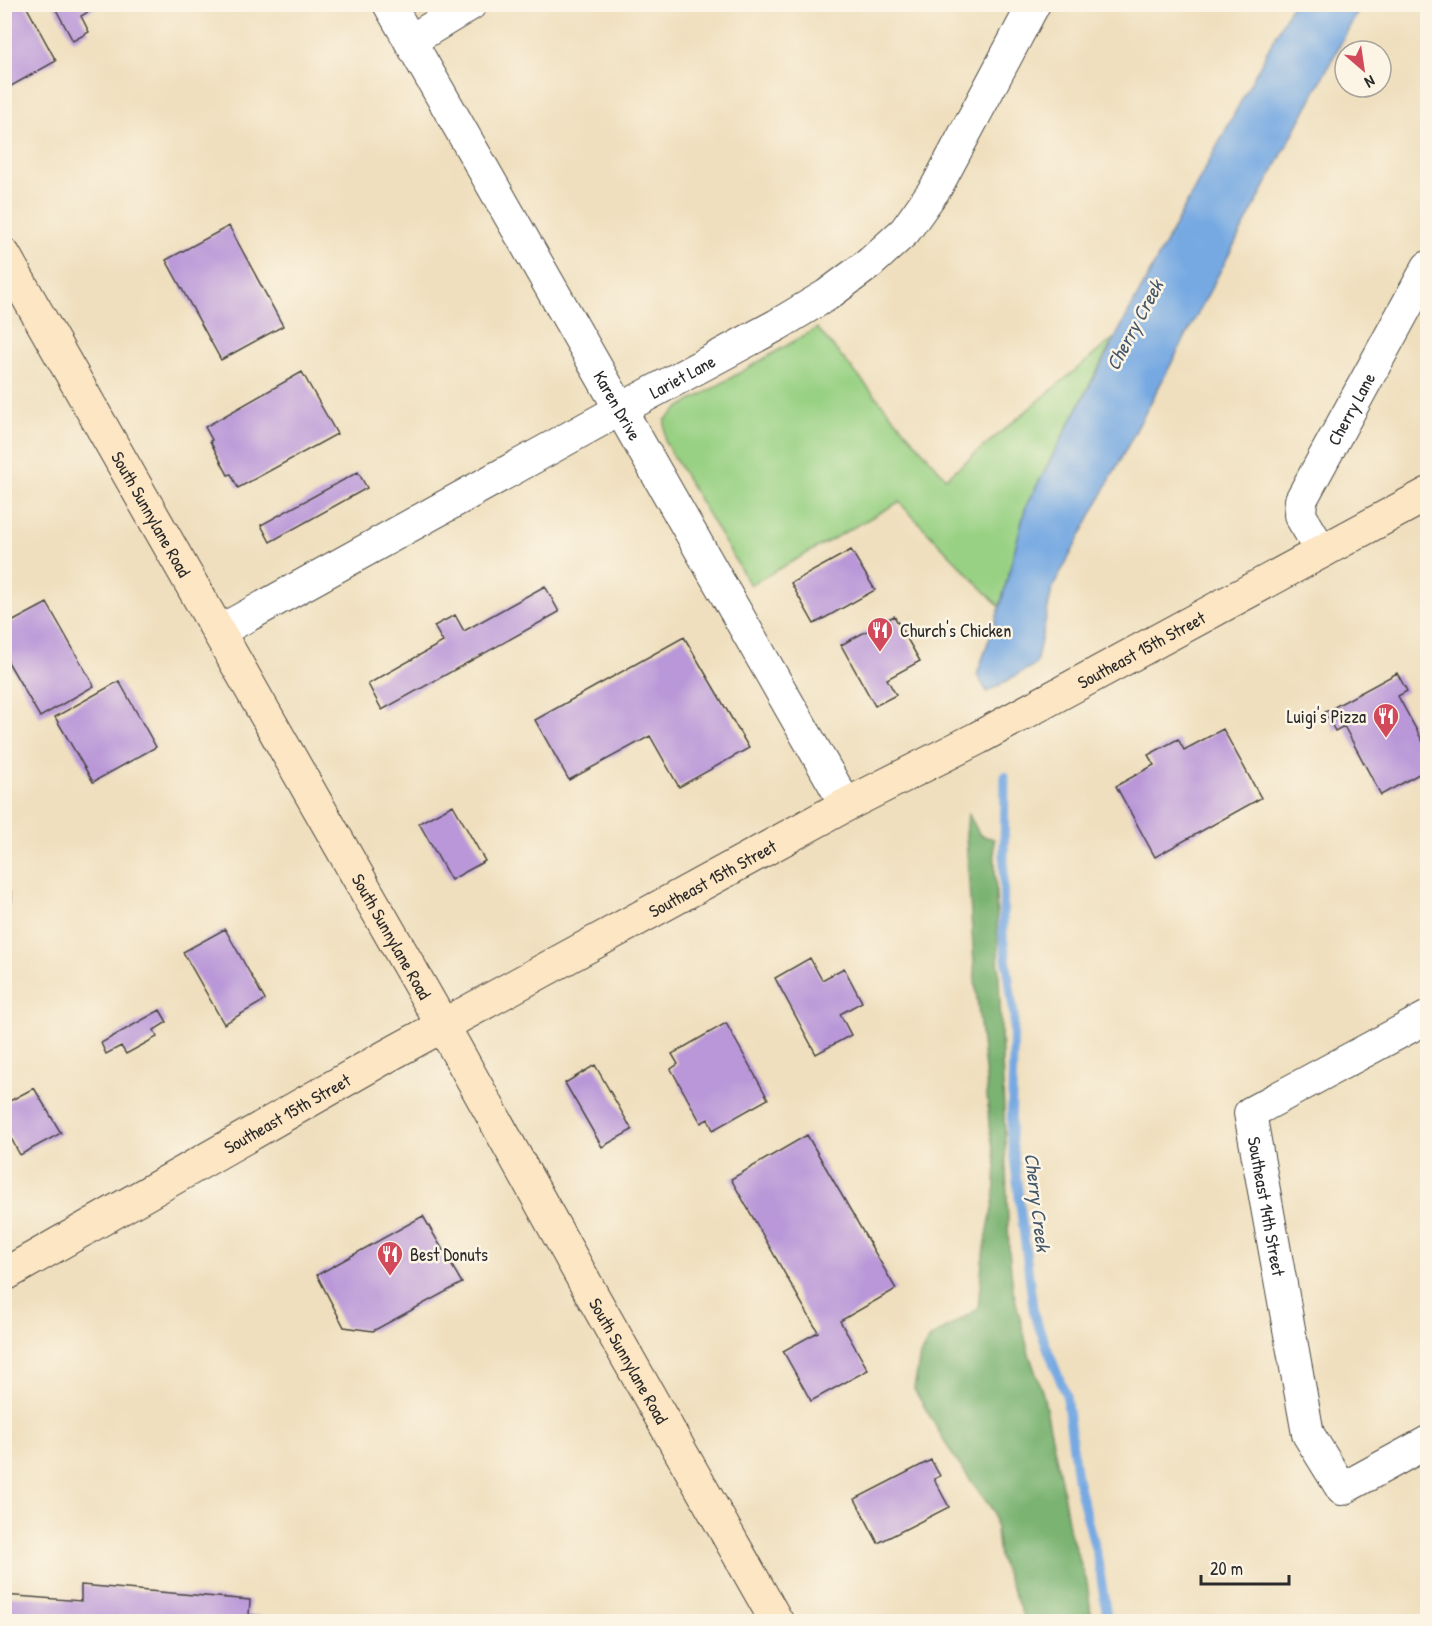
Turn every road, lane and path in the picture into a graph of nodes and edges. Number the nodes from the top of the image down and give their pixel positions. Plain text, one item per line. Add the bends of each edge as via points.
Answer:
1 (389, 4) edge
2 (471, 4) edge
3 (1034, 4) edge
4 (410, 41) junction
5 (1428, 267) edge
6 (8, 269) edge
7 (621, 409) junction
8 (1428, 494) edge
9 (1322, 552) junction
10 (218, 632) junction
11 (846, 805) junction
12 (4, 895) edge
13 (4, 901) edge
14 (1428, 1017) edge
15 (443, 1026) junction
16 (4, 1275) edge
17 (1428, 1442) edge
18 (777, 1622) edge

1 - 4 street, Karen Drive
2 - 4 street
3 - 7 street, Lariet Lane via 937,186 905,231 827,295
4 - 7 street, Karen Drive
5 - 9 street, Cherry Lane via 1301,500 1300,515
6 - 10 main road, South Sunnylane Road
7 - 10 street, Lariet Lane
7 - 11 street, Karen Drive
8 - 9 main road, Southeast 15th Street
9 - 11 main road, Southeast 15th Street
10 - 15 main road, South Sunnylane Road
11 - 15 main road, Southeast 15th Street
12 - 13 lane
14 - 17 street, Southeast 14th Street via 1250,1113 1308,1434 1342,1489
15 - 16 main road, Southeast 15th Street
15 - 18 main road, South Sunnylane Road

